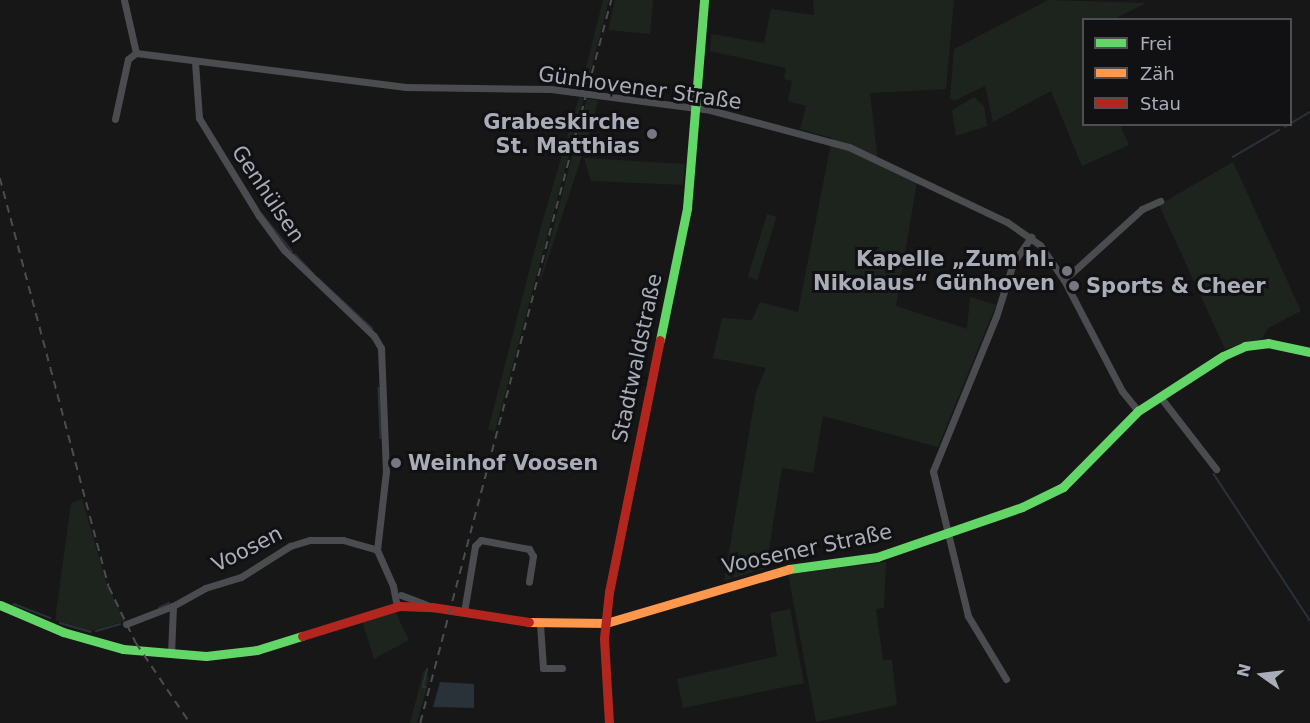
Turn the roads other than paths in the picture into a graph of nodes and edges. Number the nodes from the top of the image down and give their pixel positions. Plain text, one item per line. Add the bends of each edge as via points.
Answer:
1 (124, 0) edge
2 (704, 0) edge
3 (136, 53) junction
4 (195, 62) junction
5 (696, 109) junction
6 (115, 119) dead end
7 (1160, 201) dead end
8 (1031, 237) junction
9 (1064, 280) junction
10 (1310, 352) edge
11 (1161, 398) junction
12 (1138, 411) junction
13 (1216, 468) dead end
14 (948, 531) junction
15 (377, 550) junction
16 (529, 582) dead end
17 (393, 586) junction
18 (401, 595) junction
19 (0, 606) edge
20 (173, 606) junction
21 (401, 607) junction
22 (432, 607) junction
23 (464, 612) junction
24 (606, 623) junction
25 (126, 624) dead end
26 (540, 624) junction
27 (171, 654) junction
28 (562, 668) dead end
29 (1006, 679) dead end
30 (609, 723) edge

1 - 3 street
2 - 5 street, Stadtwaldstraße
3 - 4 street via 185,57
3 - 6 street via 128,59
4 - 5 street, Günhovener Straße via 406,87 551,89
4 - 15 street, Genhülsen via 200,118 259,216 284,250 374,336 381,348 386,471
5 - 8 street, Günhovener Straße via 849,147
5 - 24 street, Stadtwaldstraße via 685,218 626,502
7 - 9 street via 1142,209
8 - 9 street, Günhovener Straße
8 - 14 street via 1013,263 996,317 936,460 933,471
9 - 12 street, Günhovener Straße via 1122,391
10 - 11 street, Voosener Straße via 1268,343 1245,346 1222,356
11 - 12 street, Voosener Straße
11 - 13 street
12 - 14 street, Voosener Straße via 1047,497
14 - 24 street, Voosener Straße via 877,557 770,571
14 - 29 street via 968,616
15 - 17 street
15 - 20 street, Voosen via 343,540 310,540 290,546 242,577 205,588
16 - 23 street via 533,556 529,549 479,541 468,577
17 - 18 street
17 - 21 street
18 - 21 street
18 - 22 street
19 - 27 street via 82,639 123,649
20 - 25 street, Voosen
20 - 27 street
21 - 22 street
21 - 27 street via 256,650 206,656
22 - 23 street
23 - 26 street
24 - 26 street
24 - 30 street, Stadtwaldstraße
26 - 28 street via 543,668

